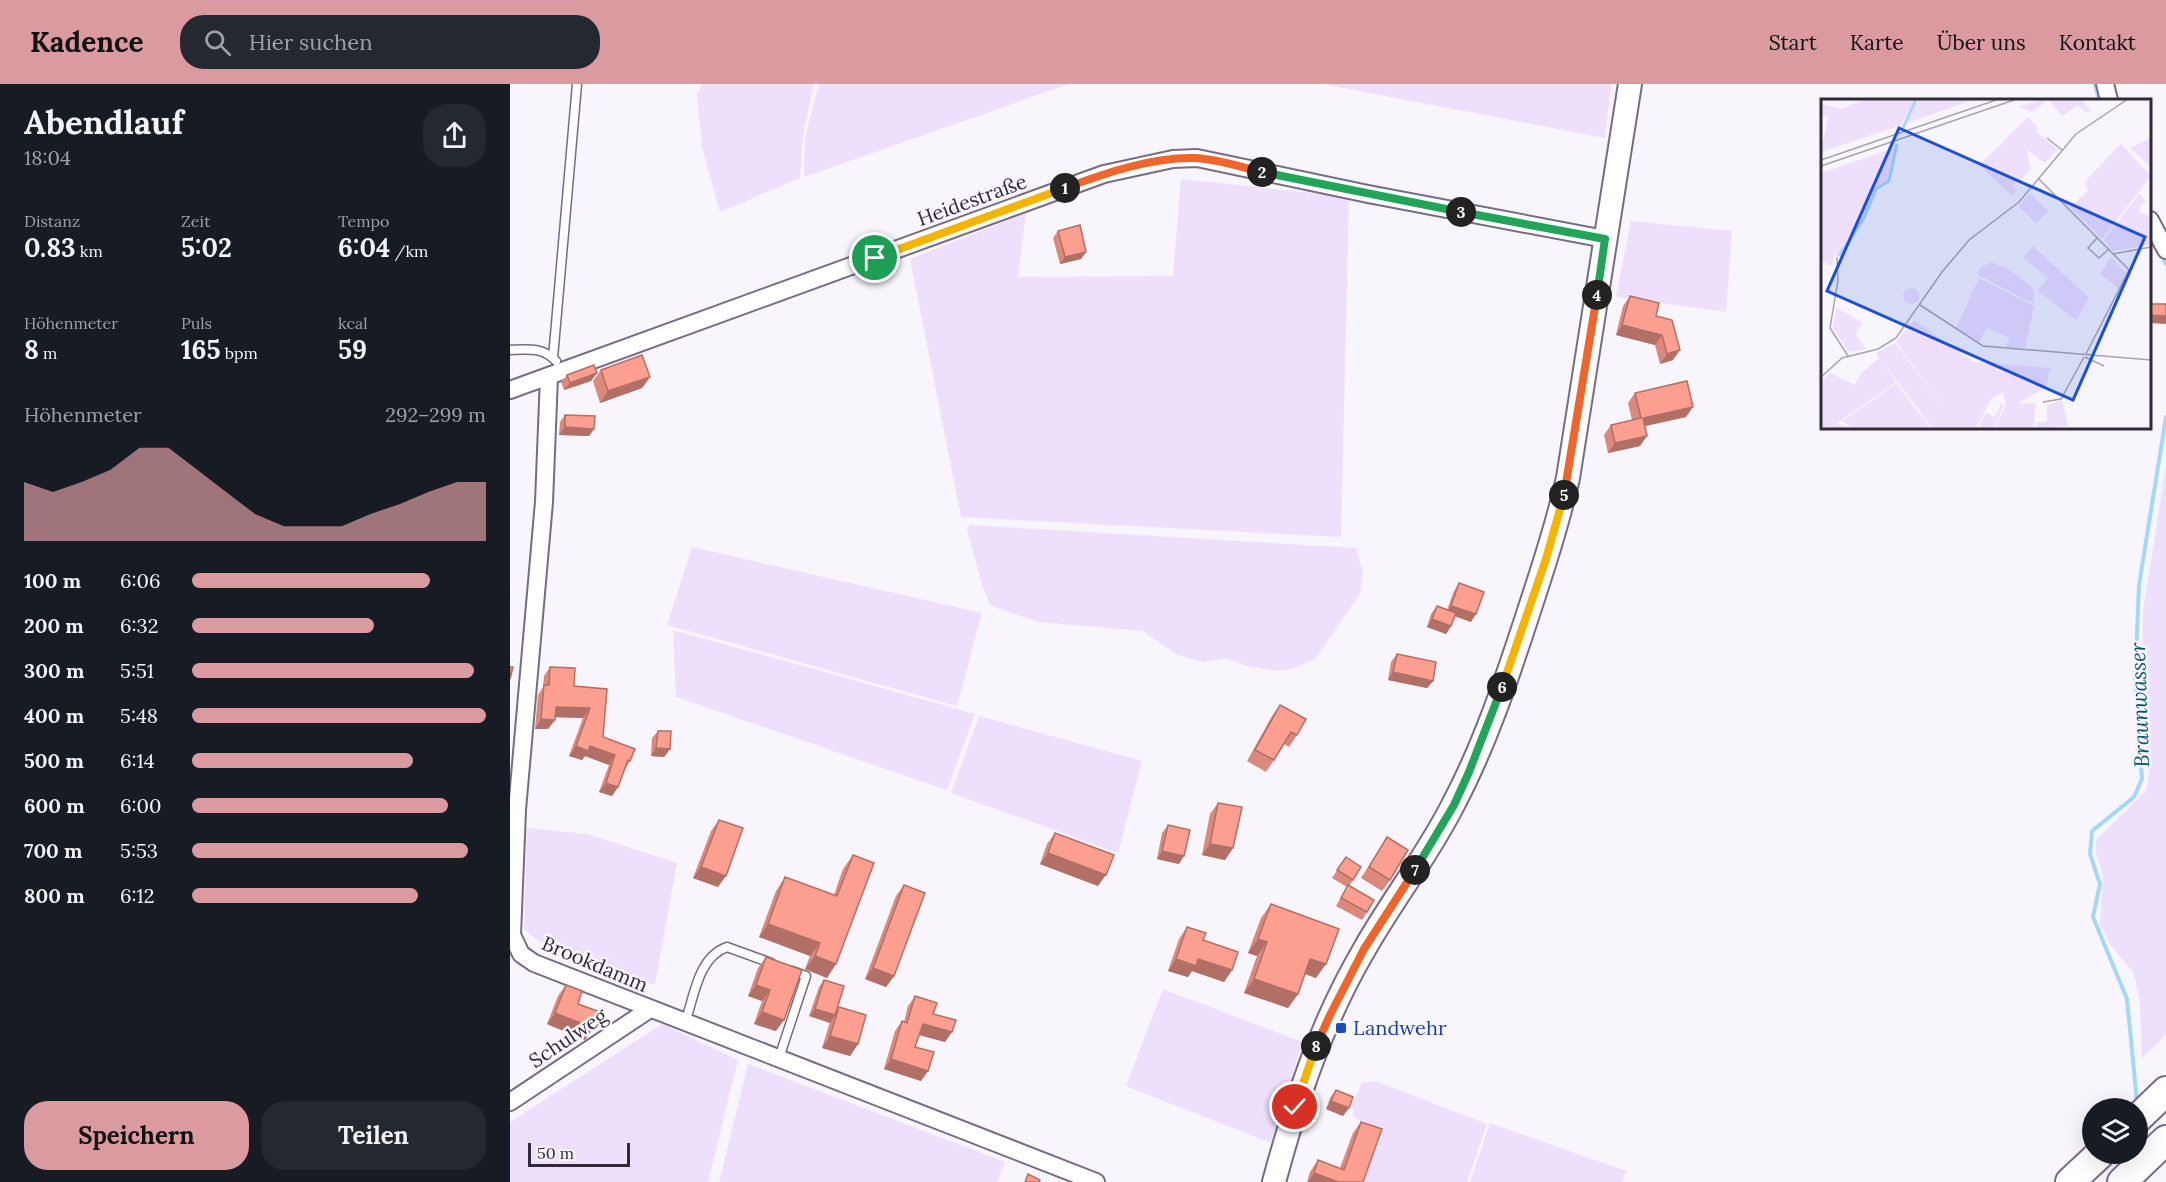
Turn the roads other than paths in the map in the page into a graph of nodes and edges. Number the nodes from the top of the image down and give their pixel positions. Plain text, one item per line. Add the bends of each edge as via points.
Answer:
1 (577, 84) edge
2 (1630, 84) edge
3 (2105, 84) edge
4 (2109, 99) edge
5 (2151, 222) edge
6 (1605, 239) junction
7 (2166, 250) edge
8 (510, 350) edge
9 (555, 369) junction
10 (510, 390) edge
11 (650, 1009) junction
12 (685, 1023) junction
13 (779, 1058) junction
14 (510, 1102) edge
15 (2089, 1164) edge
16 (1096, 1182) edge
17 (1274, 1182) edge
18 (2070, 1182) edge

1 - 9 lane
2 - 6 street
3 - 4 street
5 - 7 street
6 - 9 street, Heidestraße via 1197,158 1173,159 1104,174
6 - 17 street via 1568,478 1518,645 1454,805 1364,949 1330,1015 1295,1107
8 - 9 lane via 542,350
9 - 10 street, Heidestraße
9 - 11 street, Brookdamm via 517,810 512,935 521,954 534,963
11 - 12 street, Brookdamm
11 - 14 street, Schulweg
12 - 13 street, Brookdamm
12 - 13 lane via 702,972 711,956 727,947 806,976
13 - 16 street, Brookdamm
15 - 18 highway

